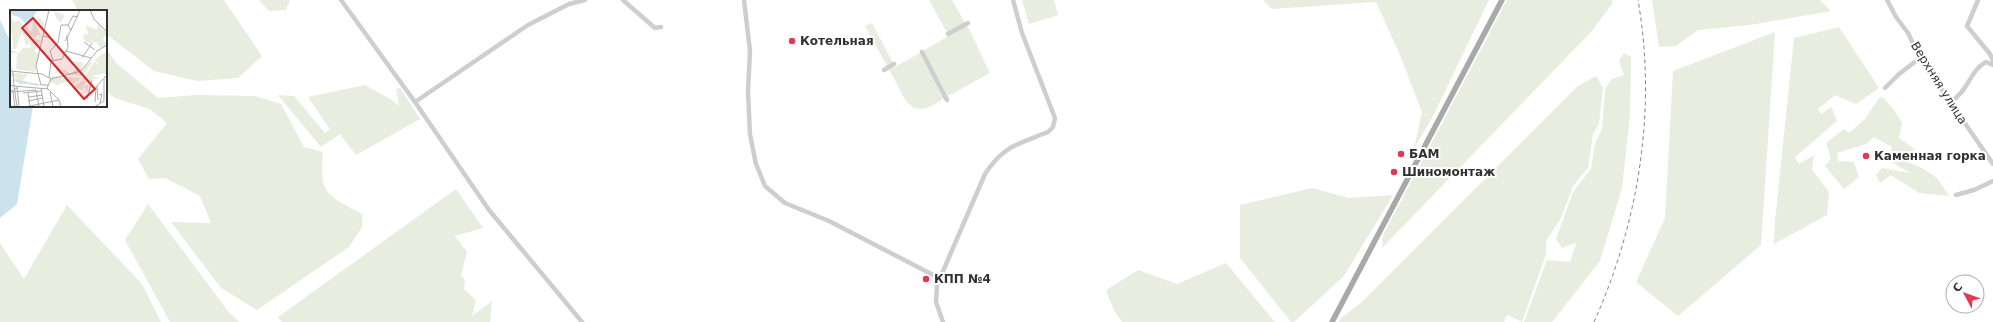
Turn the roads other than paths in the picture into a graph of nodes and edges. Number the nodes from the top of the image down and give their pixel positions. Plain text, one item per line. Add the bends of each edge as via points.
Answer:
1 (340, 0) edge
2 (585, 0) edge
3 (622, 0) edge
4 (744, 0) edge
5 (1013, 0) edge
6 (1502, 0) edge
7 (1886, 0) edge
8 (1978, 0) edge
9 (968, 23) dead end
10 (661, 27) dead end
11 (948, 34) dead end
12 (922, 52) dead end
13 (1920, 58) junction
14 (1993, 61) edge
15 (894, 64) dead end
16 (1993, 65) edge
17 (884, 70) dead end
18 (1885, 88) dead end
19 (947, 100) dead end
20 (415, 102) junction
21 (1950, 102) junction
22 (1993, 164) edge
23 (1993, 181) edge
24 (1956, 195) dead end
25 (939, 278) junction
26 (582, 322) edge
27 (943, 322) edge
28 (1332, 322) edge

1 - 20 street
2 - 20 street via 569,4 528,25
3 - 10 street via 655,28
4 - 25 street via 750,51 750,135 756,164 765,186 785,203 829,221
5 - 25 street via 1022,33 1055,118 1053,127 1048,132 1005,150 994,159
6 - 28 main road
7 - 13 street, Верхняя улица via 1908,33
8 - 14 street via 1967,26
9 - 11 street
12 - 19 street
13 - 18 street
13 - 21 street, Верхняя улица
15 - 17 street
16 - 21 street via 1986,62 1982,64 1966,89
20 - 26 street via 489,210
21 - 22 street, Верхняя улица
23 - 24 street
25 - 27 street via 936,302

